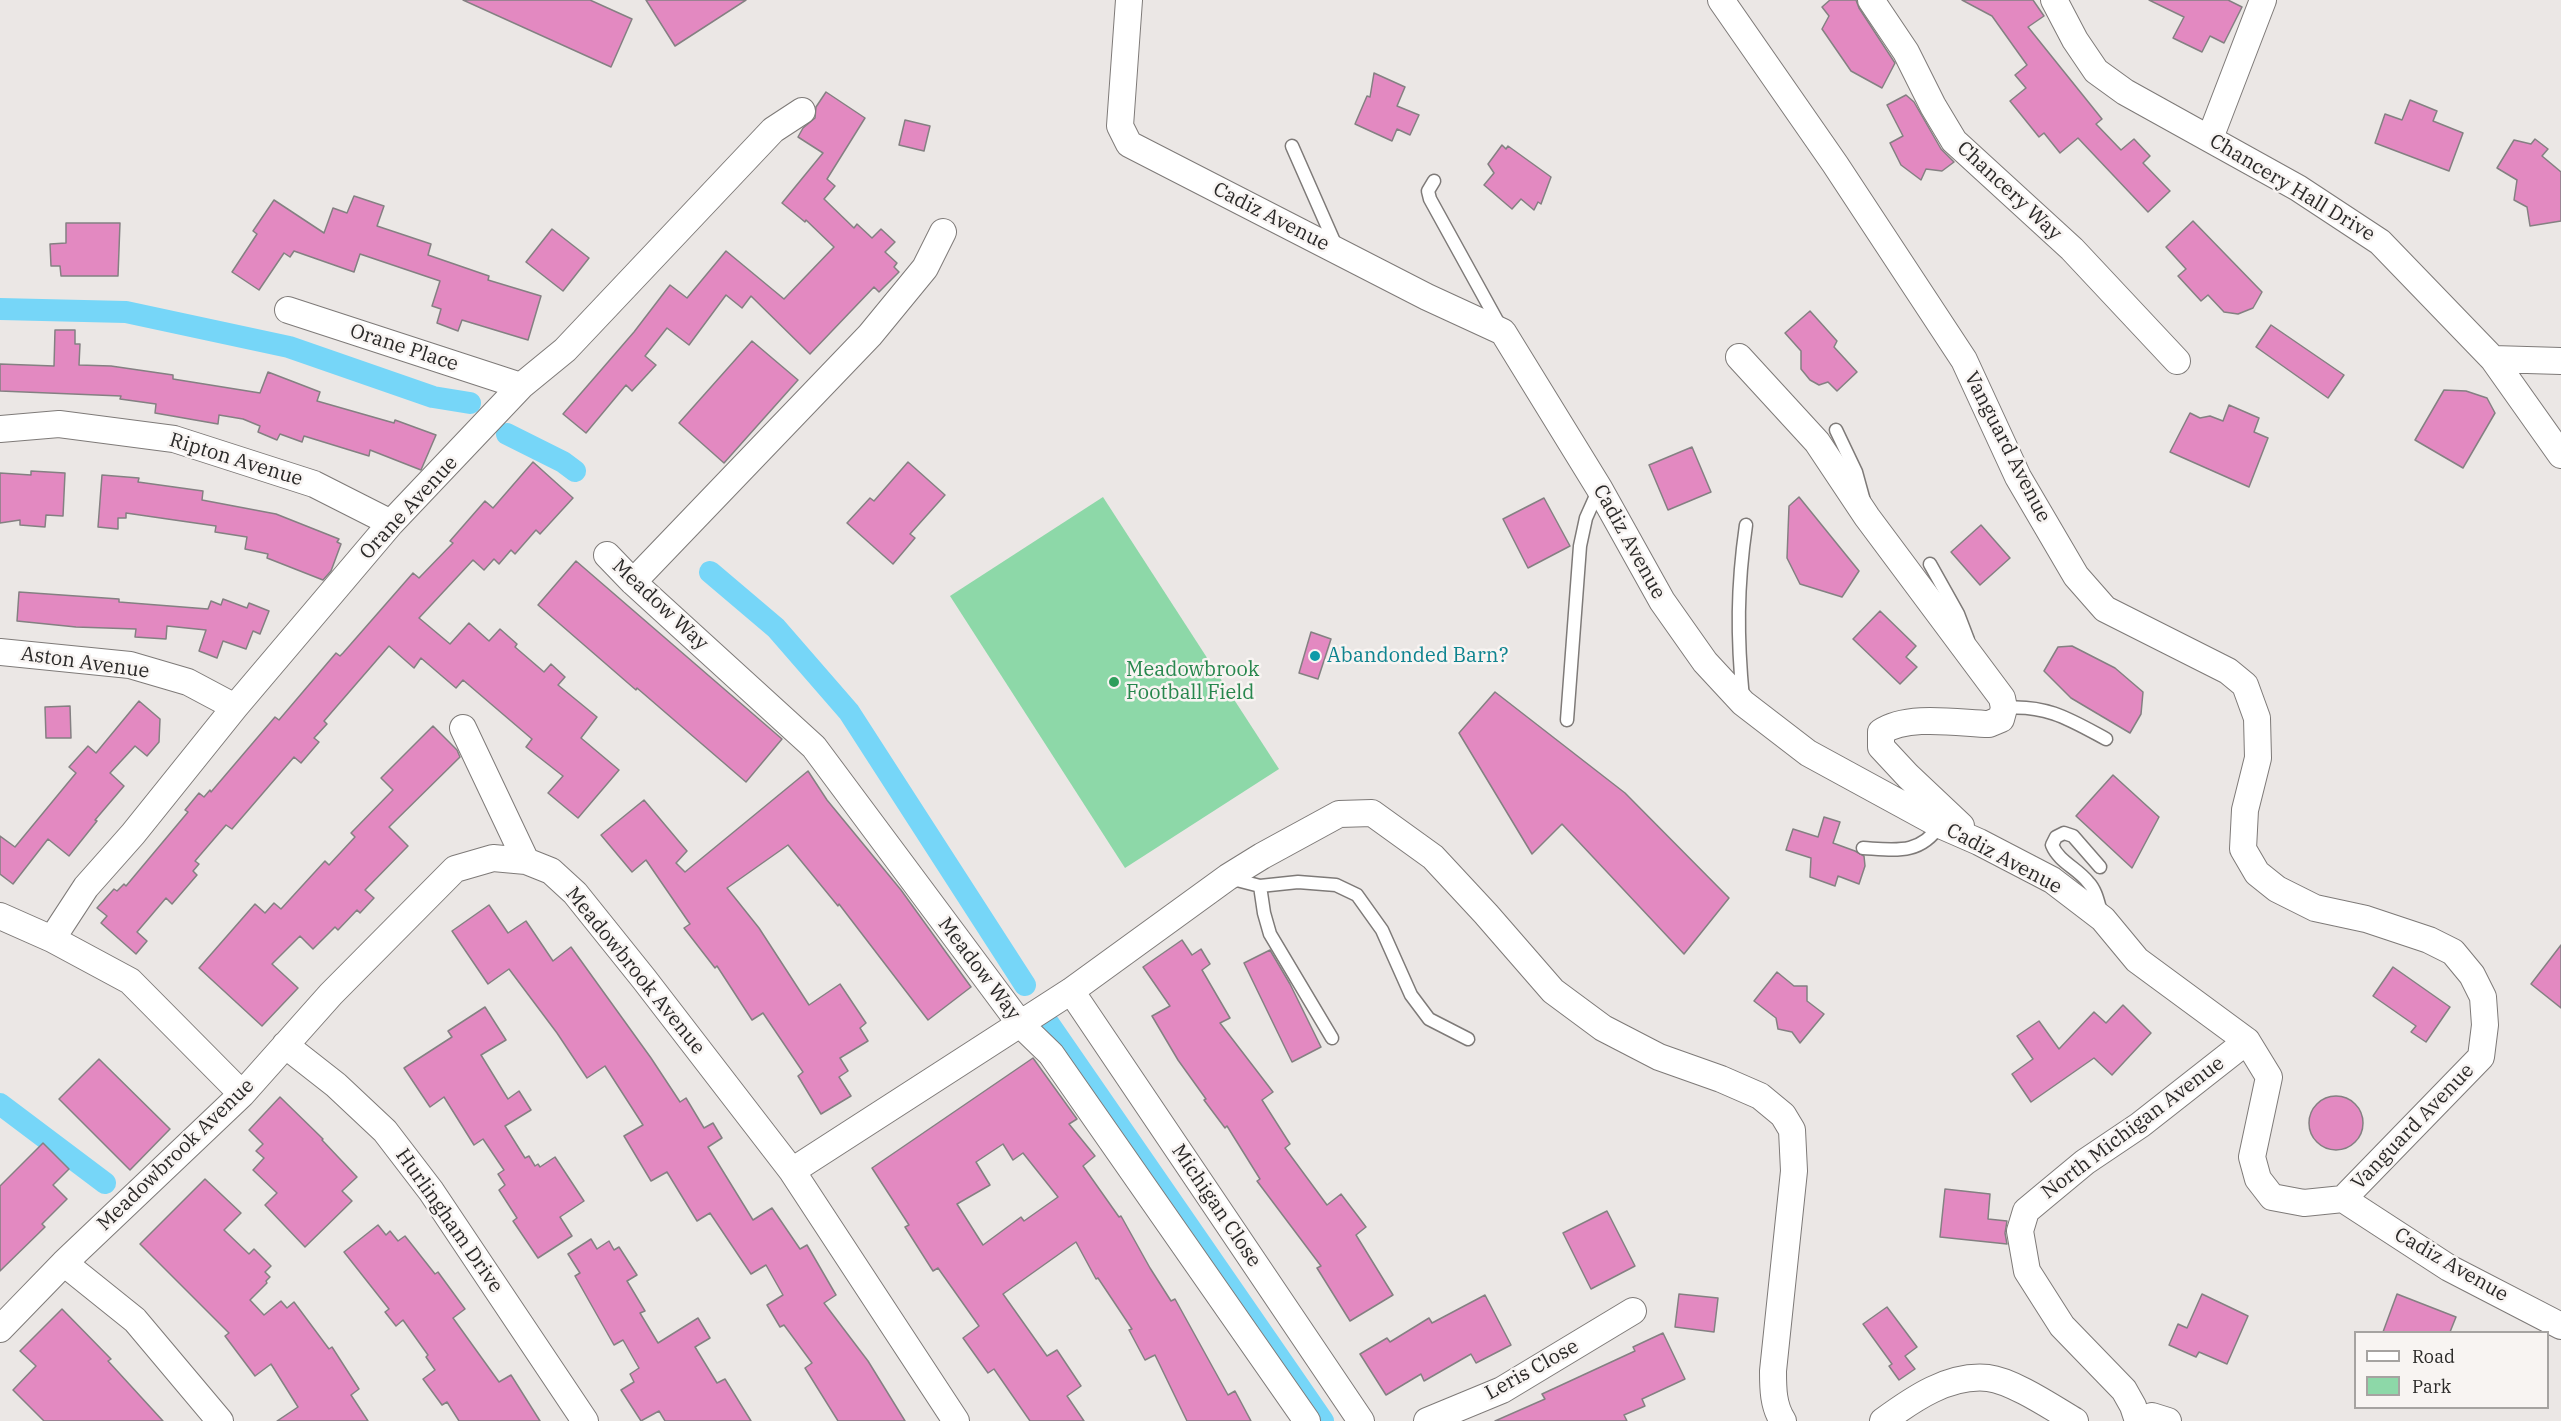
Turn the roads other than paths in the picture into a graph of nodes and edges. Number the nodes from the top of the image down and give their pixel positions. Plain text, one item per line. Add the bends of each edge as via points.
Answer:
1 (1129, 0) edge
2 (1720, 0) edge
3 (1871, 0) edge
4 (2054, 0) edge
5 (2263, 0) edge
6 (802, 111) dead end
7 (2210, 138) junction
8 (1292, 146) dead end
9 (1434, 181) dead end
10 (943, 232) dead end
11 (1339, 251) junction
12 (288, 310) dead end
13 (1503, 332) junction
14 (1739, 357) dead end
15 (2493, 359) junction
16 (2177, 361) dead end
17 (2561, 361) edge
18 (521, 386) junction
19 (0, 429) edge
20 (1836, 430) dead end
21 (2561, 455) edge
22 (1599, 488) junction
23 (1867, 517) junction
24 (392, 523) junction
25 (1746, 525) dead end
26 (608, 555) dead end
27 (1930, 564) dead end
28 (633, 582) junction
29 (0, 652) edge
30 (1972, 656) junction
31 (1743, 703) junction
32 (234, 707) junction
33 (2004, 708) junction
34 (1567, 720) dead end
35 (462, 728) dead end
36 (2106, 739) dead end
37 (1940, 825) junction
38 (1979, 842) junction
39 (1863, 848) dead end
40 (526, 861) junction
41 (2100, 867) dead end
42 (1228, 877) junction
43 (1260, 886) junction
44 (0, 916) edge
45 (2103, 919) junction
46 (52, 939) junction
47 (1071, 991) junction
48 (1021, 1025) junction
49 (1332, 1038) dead end
50 (1468, 1039) dead end
51 (2247, 1041) junction
52 (285, 1045) junction
53 (242, 1094) junction
54 (792, 1171) junction
55 (2343, 1200) junction
56 (64, 1263) junction
57 (1633, 1311) dead end
58 (2561, 1326) edge
59 (0, 1329) edge
60 (220, 1421) edge
61 (585, 1421) edge
62 (956, 1421) edge
63 (1307, 1421) edge
64 (1361, 1421) edge
65 (1427, 1421) edge
66 (1783, 1421) edge
67 (1883, 1421) edge
68 (2075, 1421) edge
69 (2138, 1421) edge
70 (2168, 1421) edge

1 - 11 street, Cadiz Avenue via 1120,126 1129,144
2 - 55 street, Vanguard Avenue via 1835,164 1964,360 2018,477 2076,576 2105,609 2228,671 2245,685 2257,718 2258,758 2245,810 2243,849 2257,873 2315,908 2366,919 2429,940 2453,952 2472,975 2483,997 2486,1024 2481,1057
3 - 16 street, Chancery Way via 1906,52 1954,141 2072,249
4 - 7 street, Chancery Hall Drive via 2096,70 2125,92
5 - 7 street
6 - 18 street, Orane Avenue via 773,130 565,350
7 - 15 street, Chancery Hall Drive via 2298,188 2380,242
8 - 11 lane
9 - 13 lane via 1428,191 1430,200
10 - 28 street via 925,268 870,335
11 - 13 street, Cadiz Avenue
12 - 18 street, Orane Place
13 - 22 street, Cadiz Avenue
14 - 23 street via 1817,442
15 - 17 street
15 - 21 street, Chancery Hall Drive
18 - 24 street, Orane Avenue
19 - 24 street, Ripton Avenue via 59,424 174,439 314,484
20 - 23 lane via 1863,488
22 - 31 street, Cadiz Avenue via 1662,601 1705,662
22 - 34 lane via 1586,518 1580,546
23 - 30 street
24 - 32 street, Orane Avenue
25 - 31 lane via 1737,621
26 - 28 street, Meadow Way
27 - 30 lane via 1964,626
28 - 48 street, Meadow Way via 814,747
29 - 32 street, Aston Avenue via 130,665 188,682
30 - 33 street via 1993,683
31 - 37 street, Cadiz Avenue via 1808,753
32 - 46 street, Orane Avenue via 86,887
33 - 36 lane via 2042,709
33 - 38 street via 2001,719 1989,724 1908,722 1891,725 1881,732 1881,747
35 - 40 street
37 - 38 street, Cadiz Avenue
37 - 39 lane via 1931,838 1918,846 1898,850
38 - 45 street, Cadiz Avenue via 2052,880
40 - 52 street, Meadowbrook Avenue via 493,858 455,869
40 - 54 street, Meadowbrook Avenue via 551,871 575,893
41 - 45 lane via 2073,836 2064,833 2056,837 2052,845 2056,855 2089,882
42 - 43 lane
42 - 47 street
42 - 66 street via 1340,814 1372,813 1433,857 1553,991 1603,1028 1659,1057 1760,1096 1783,1115 1791,1130 1794,1171 1773,1371 1773,1390
43 - 49 lane via 1270,933
43 - 50 lane via 1298,882 1336,885 1357,895 1382,930 1412,995 1429,1019
44 - 46 street
45 - 51 street, Cadiz Avenue via 2137,960
46 - 53 street via 130,981
47 - 48 street
47 - 64 street, Michigan Close
48 - 54 street
48 - 63 street, Meadow Way via 1051,1054
51 - 55 street via 2269,1077 2252,1157 2259,1179 2272,1197 2304,1203
51 - 69 street, North Michigan Avenue via 2061,1182 2026,1212 2020,1231 2027,1271 2062,1326 2124,1390
52 - 53 street, Meadowbrook Avenue
52 - 61 street, Hurlingham Drive via 385,1131 431,1191
53 - 56 street, Meadowbrook Avenue
54 - 62 street, Meadowbrook Avenue
55 - 58 street, Cadiz Avenue via 2449,1268
56 - 59 street, Meadowbrook Avenue
56 - 60 street via 135,1320
57 - 65 street, Leris Close via 1502,1390
67 - 68 street via 1952,1380 1989,1378 2025,1392
69 - 70 street via 2152,1416

